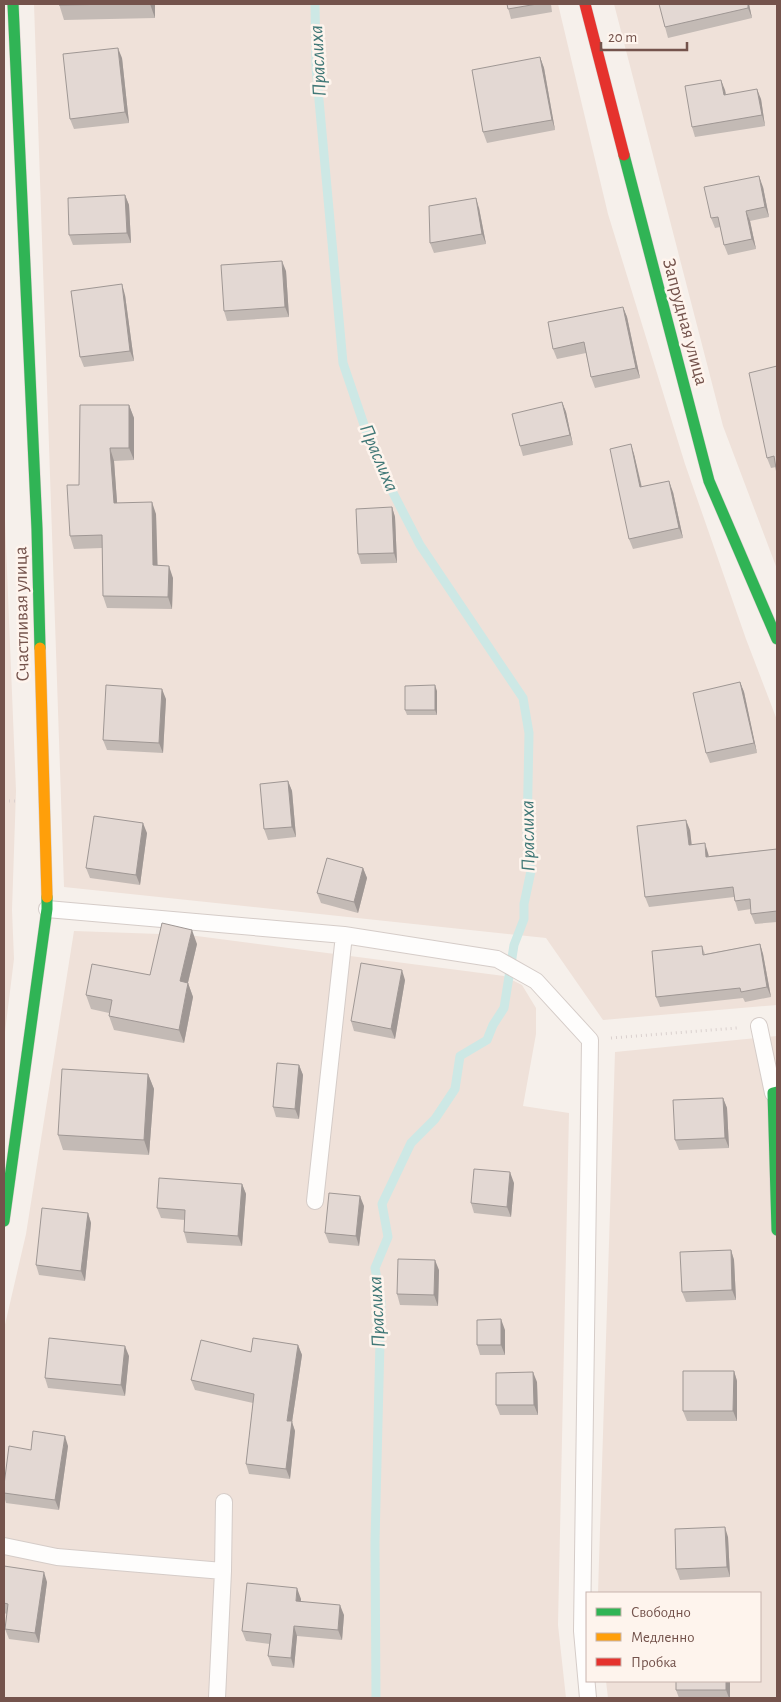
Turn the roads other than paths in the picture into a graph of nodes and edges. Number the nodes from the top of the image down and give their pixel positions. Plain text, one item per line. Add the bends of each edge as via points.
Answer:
1 (13, 4) edge
2 (586, 4) edge
3 (777, 639) edge
4 (47, 908) junction
5 (344, 936) junction
6 (759, 1026) road end
7 (775, 1093) edge
8 (315, 1200) dead end
9 (4, 1221) edge
10 (777, 1230) edge
11 (224, 1502) dead end
12 (4, 1546) edge
13 (223, 1571) junction
14 (586, 1676) edge
15 (587, 1682) edge
16 (217, 1698) edge
17 (588, 1698) edge

1 - 4 street, Счастливая улица via 37,529
2 - 3 street, Запрудная улица via 709,481
4 - 5 lane
4 - 9 street, Счастливая улица
5 - 8 lane
5 - 14 lane via 498,959 536,981 590,1040 582,1631
6 - 7 lane
7 - 10 street
11 - 13 lane
12 - 13 lane via 57,1557
13 - 16 lane
15 - 17 lane

